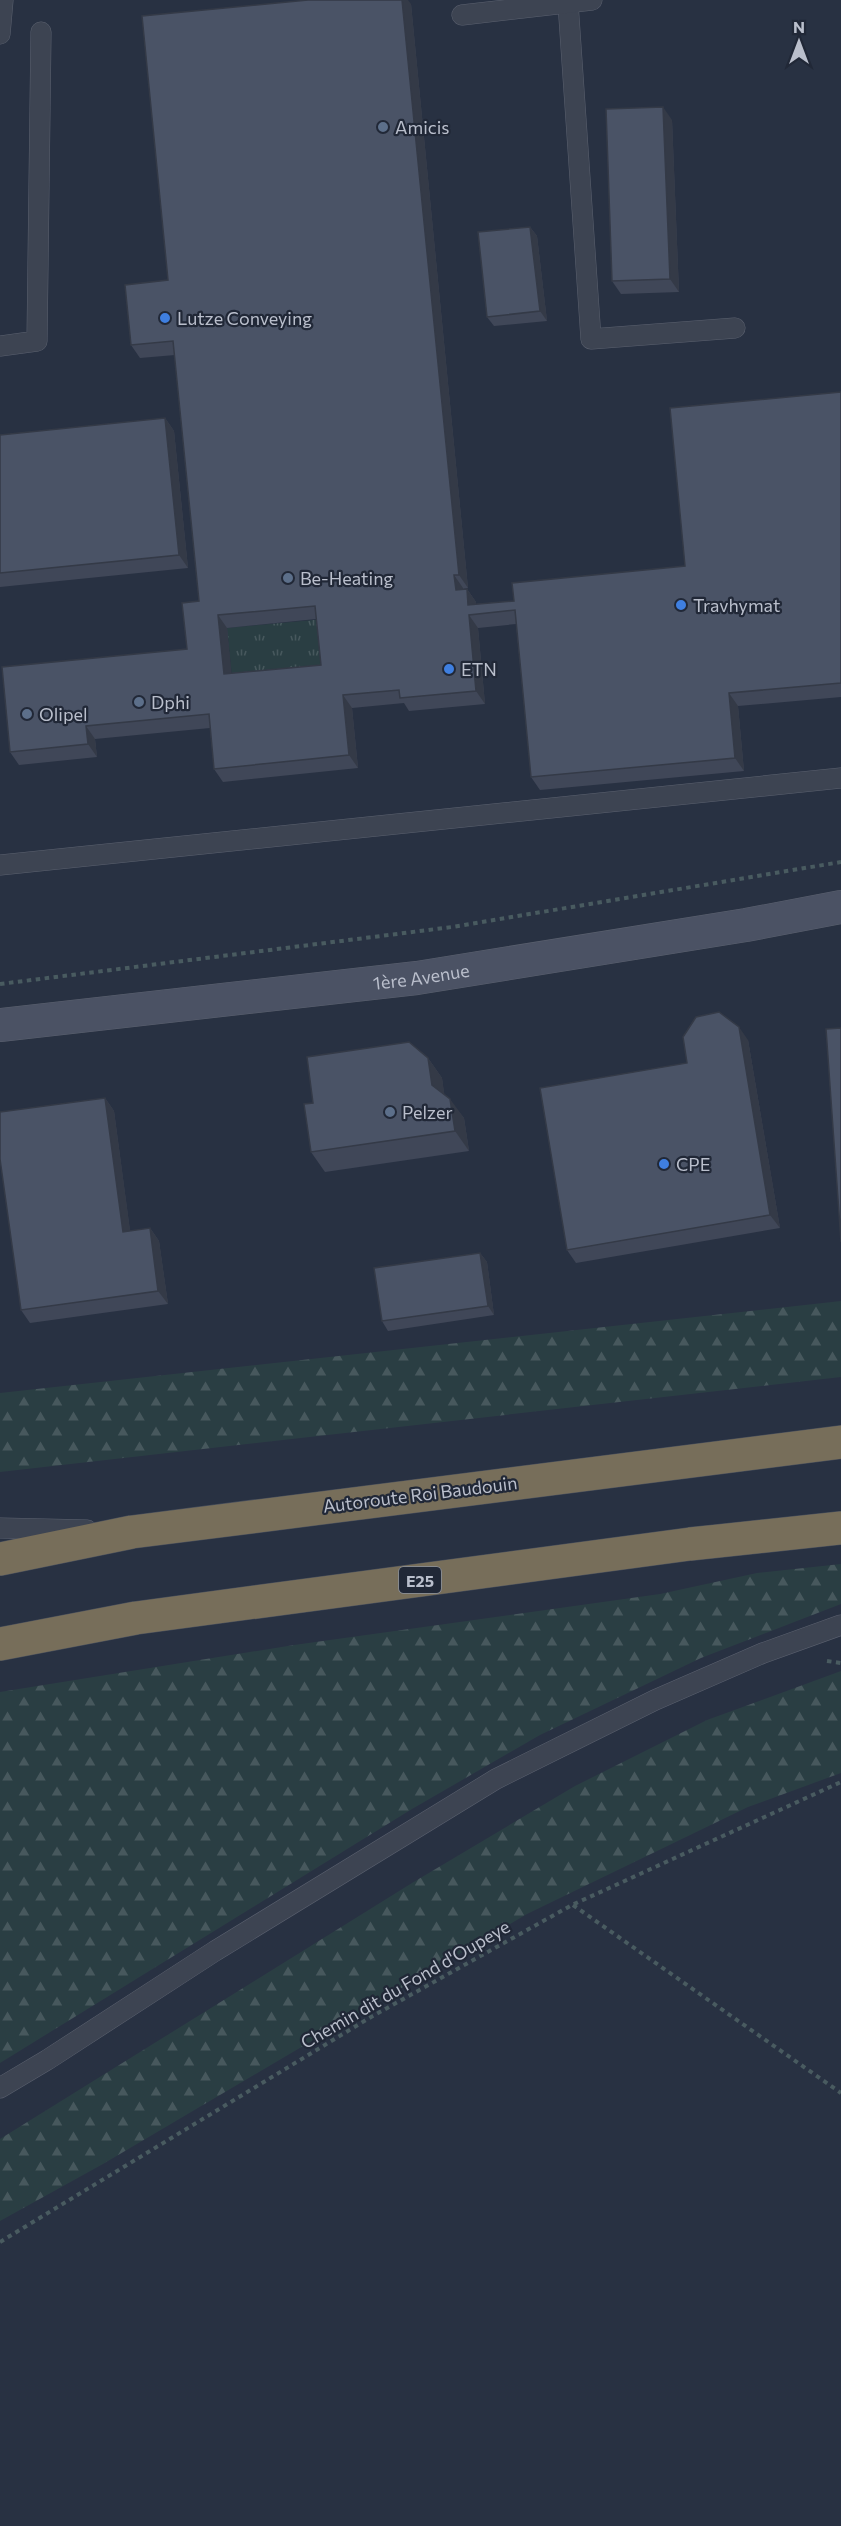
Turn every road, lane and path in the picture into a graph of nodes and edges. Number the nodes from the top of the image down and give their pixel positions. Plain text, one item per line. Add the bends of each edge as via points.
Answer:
1 (3, 0) edge
2 (592, 0) edge
3 (568, 3) junction
4 (462, 15) dead end
5 (41, 32) dead end
6 (0, 34) edge
7 (735, 328) dead end
8 (0, 346) edge
9 (841, 778) edge
10 (841, 862) edge
11 (0, 865) edge
12 (841, 906) edge
13 (0, 984) edge
14 (0, 1025) edge
15 (841, 1442) edge
16 (0, 1527) edge
17 (841, 1528) edge
18 (132, 1532) junction
19 (0, 1559) edge
20 (841, 1625) edge
21 (0, 1644) edge
22 (841, 1782) edge
23 (572, 1905) junction
24 (0, 2088) edge
25 (841, 2093) edge
26 (0, 2242) edge

1 - 6 lane
2 - 3 lane
3 - 4 lane
3 - 7 lane via 591,339
5 - 8 lane via 37,341
9 - 11 lane
10 - 13 path via 452,927
12 - 14 street, 1ère Avenue via 417,978
15 - 18 highway, Autoroute Roi Baudouin
16 - 18 lane
17 - 21 highway, E25 via 690,1544 147,1616
18 - 19 highway, Autoroute Roi Baudouin
20 - 24 lane via 763,1653 655,1700 496,1779
22 - 23 path, Chemin dit du Fond d'Oupeye
23 - 25 path
23 - 26 path, Chemin dit du Fond d'Oupeye via 371,2017

